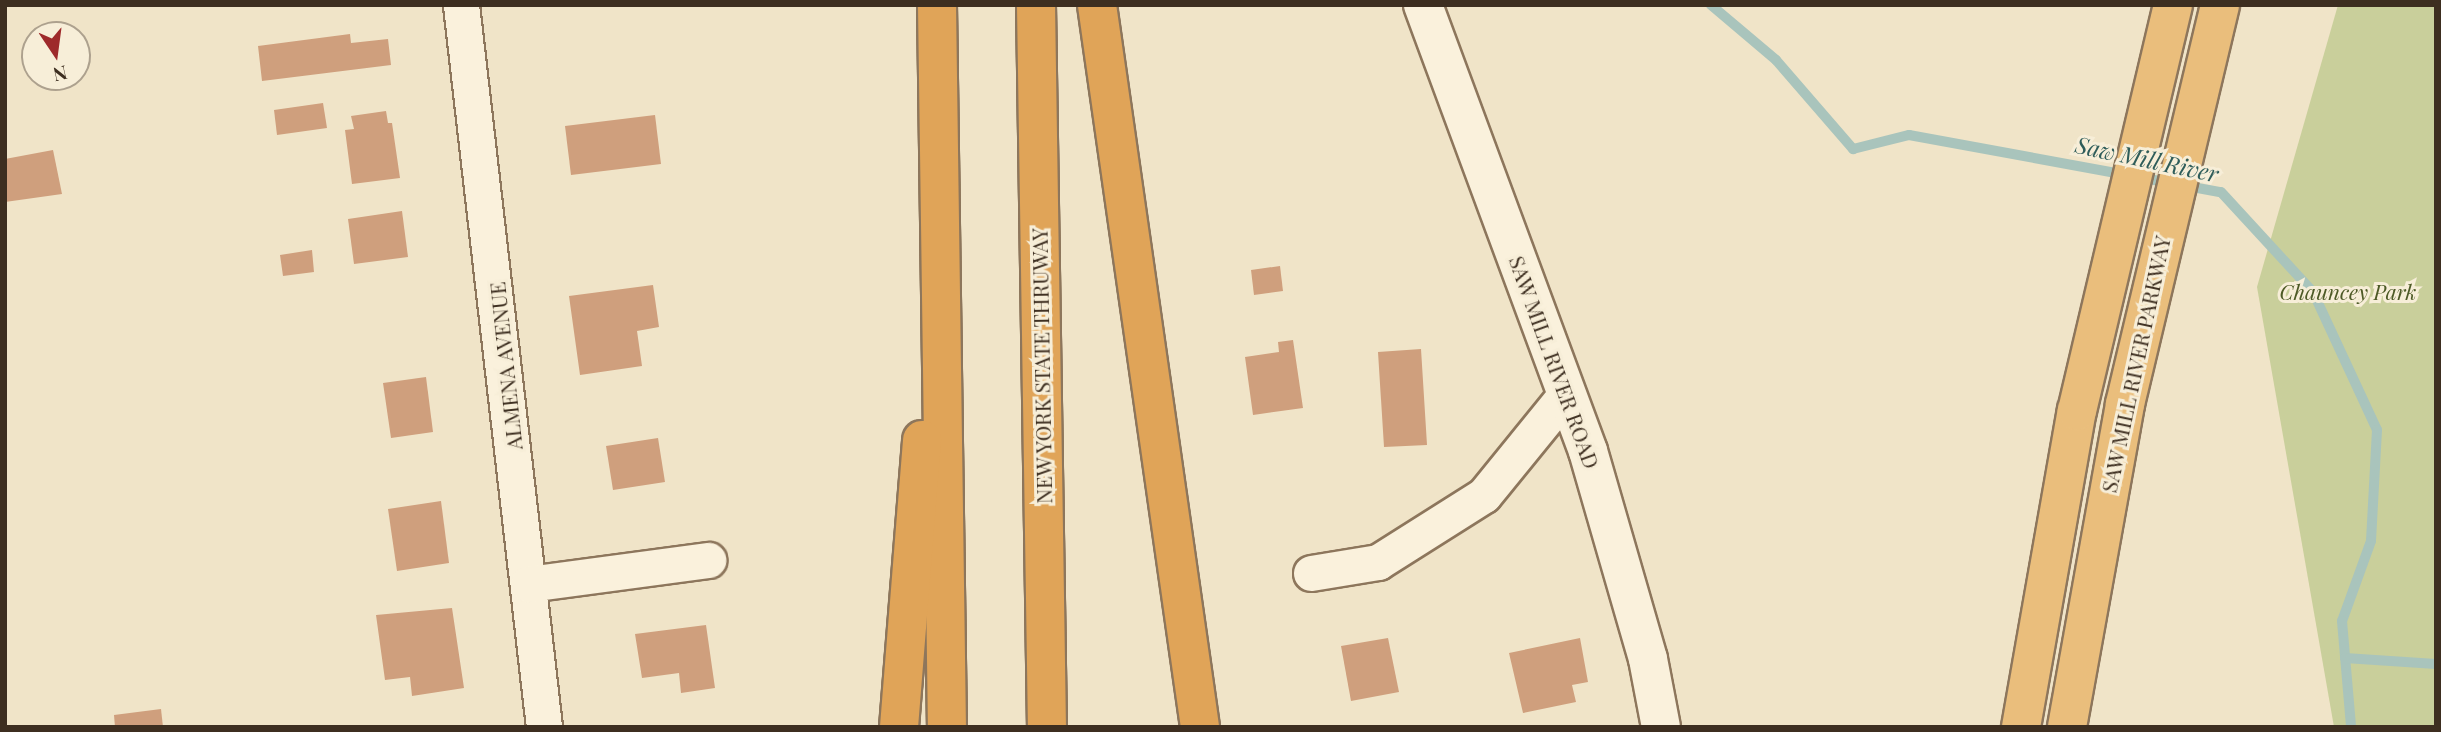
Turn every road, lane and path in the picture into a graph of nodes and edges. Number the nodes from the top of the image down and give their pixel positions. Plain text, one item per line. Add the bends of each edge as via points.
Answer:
1 (461, 5) edge
2 (937, 5) edge
3 (1036, 5) edge
4 (1097, 5) edge
5 (1423, 5) edge
6 (2173, 5) edge
7 (2220, 5) edge
8 (940, 242) junction
9 (1566, 394) junction
10 (708, 560) dead end
11 (1311, 573) dead end
12 (528, 584) junction
13 (544, 727) edge
14 (900, 727) edge
15 (947, 727) edge
16 (1047, 727) edge
17 (1200, 727) edge
18 (1661, 727) edge
19 (2021, 727) edge
20 (2067, 727) edge

1 - 12 street, ALMENA AVENUE
2 - 8 highway
3 - 16 highway, NEW YORK STATE THRUWAY
4 - 17 highway
5 - 9 main road, SAW MILL RIVER ROAD
6 - 19 highway via 2107,271 2052,539
7 - 20 highway, SAW MILL RIVER PARKWAY via 2154,270 2098,541
8 - 14 highway
8 - 15 highway
9 - 11 street via 1483,495 1378,562
9 - 18 main road, SAW MILL RIVER ROAD via 1613,526
10 - 12 street
12 - 13 street, ALMENA AVENUE

